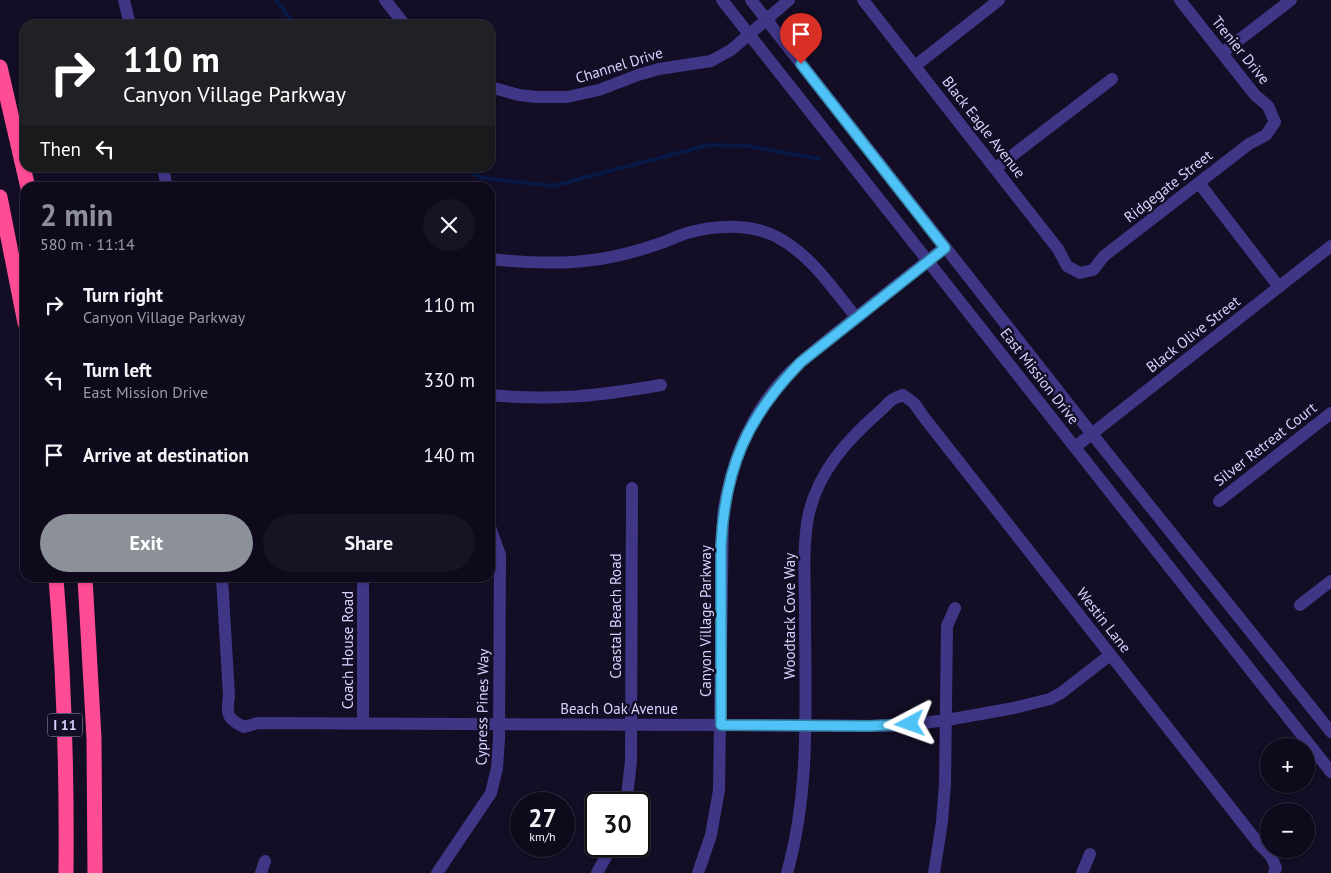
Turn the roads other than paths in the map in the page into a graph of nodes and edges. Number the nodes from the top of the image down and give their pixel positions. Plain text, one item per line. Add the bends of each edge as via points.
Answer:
1 (124, 0) edge
2 (385, 0) edge
3 (722, 0) edge
4 (751, 0) edge
5 (790, 0) edge
6 (863, 0) edge
7 (1000, 0) edge
8 (1180, 0) edge
9 (1291, 0) edge
10 (766, 19) junction
11 (129, 20) edge
12 (401, 20) edge
13 (749, 35) junction
14 (1222, 54) junction
15 (915, 66) junction
16 (0, 67) edge
17 (1112, 78) dead end
18 (495, 88) edge
19 (1275, 122) joint
20 (20, 153) edge
21 (996, 168) junction
22 (1199, 183) junction
23 (0, 197) edge
24 (1331, 246) edge
25 (945, 248) junction
26 (495, 259) edge
27 (928, 261) junction
28 (1080, 273) joint
29 (1279, 287) junction
30 (20, 298) edge
31 (856, 318) junction
32 (661, 385) dead end
33 (495, 395) edge
34 (903, 395) joint
35 (1331, 414) edge
36 (1092, 434) junction
37 (1075, 448) junction
38 (632, 488) dead end
39 (1219, 501) dead end
40 (495, 541) edge
41 (1331, 581) edge
42 (56, 582) edge
43 (85, 582) edge
44 (222, 582) edge
45 (363, 582) edge
46 (1300, 605) dead end
47 (955, 608) dead end
48 (1110, 654) junction
49 (947, 720) junction
50 (363, 723) junction
51 (499, 724) junction
52 (630, 725) junction
53 (721, 725) junction
54 (805, 726) junction
55 (1331, 732) edge
56 (1331, 772) edge
57 (627, 792) edge
58 (1090, 854) dead end
59 (606, 857) edge
60 (1275, 871) edge
61 (66, 873) edge
62 (95, 873) edge
63 (437, 873) edge
64 (597, 873) edge
65 (698, 873) edge
66 (787, 873) edge
67 (934, 873) edge
68 (1082, 873) edge

1 - 11 street
2 - 12 street
3 - 13 street, East Mission Drive
4 - 10 street, East Mission Drive
5 - 10 street, Channel Drive
6 - 15 street, Black Eagle Avenue
7 - 15 street
8 - 14 street, Trenier Drive
9 - 14 street
10 - 13 street, Channel Drive
10 - 25 street, East Mission Drive
13 - 18 street, Channel Drive via 711,61 660,69 582,94 536,98
13 - 27 street, East Mission Drive
14 - 19 street, Trenier Drive via 1268,106
15 - 21 street, Black Eagle Avenue
16 - 20 highway
17 - 21 street
19 - 22 street, Ridgegate Street via 1266,135
21 - 28 street, Black Eagle Avenue via 1067,266
22 - 28 street, Ridgegate Street via 1104,256 1093,270
22 - 29 street
23 - 30 highway
24 - 29 street, Black Olive Street
25 - 27 street, Canyon Village Parkway
25 - 36 street, East Mission Drive
26 - 31 street via 559,263 586,260 637,251 703,229 750,228 776,236 806,257
27 - 31 street, Canyon Village Parkway
27 - 37 street, East Mission Drive
29 - 36 street, Black Olive Street
31 - 53 street, Canyon Village Parkway via 801,362 774,391 750,429 733,468 725,502 721,545
32 - 33 street via 561,398
34 - 48 street, Westin Lane via 914,403
34 - 54 street, Woodtack Cove Way via 890,400 842,447 819,486 809,514 805,553
35 - 39 street, Silver Retreat Court
36 - 37 street, Black Olive Street
36 - 55 street, East Mission Drive
37 - 56 street, East Mission Drive
38 - 52 street, Coastal Beach Road
40 - 51 street, Cypress Pines Way via 500,555
41 - 46 street
42 - 61 highway, I 11 via 63,661
43 - 62 highway, I 11 via 94,738
44 - 50 street, Beach Oak Avenue via 229,696 227,710 232,721 244,727 258,723
45 - 50 street, Coach House Road
47 - 49 street via 947,626
48 - 49 street, Beach Oak Avenue via 1050,699
48 - 60 street, Westin Lane via 1271,856
49 - 54 street, Beach Oak Avenue via 898,726
49 - 67 street via 944,800
50 - 51 street, Beach Oak Avenue
51 - 52 street, Beach Oak Avenue
51 - 63 street, Cypress Pines Way via 498,768 491,793
52 - 53 street, Beach Oak Avenue
52 - 57 street, Coastal Beach Road
53 - 54 street, Beach Oak Avenue
53 - 65 street, Canyon Village Parkway via 716,813
54 - 66 street, Woodtack Cove Way via 800,818
58 - 68 street
59 - 64 street

